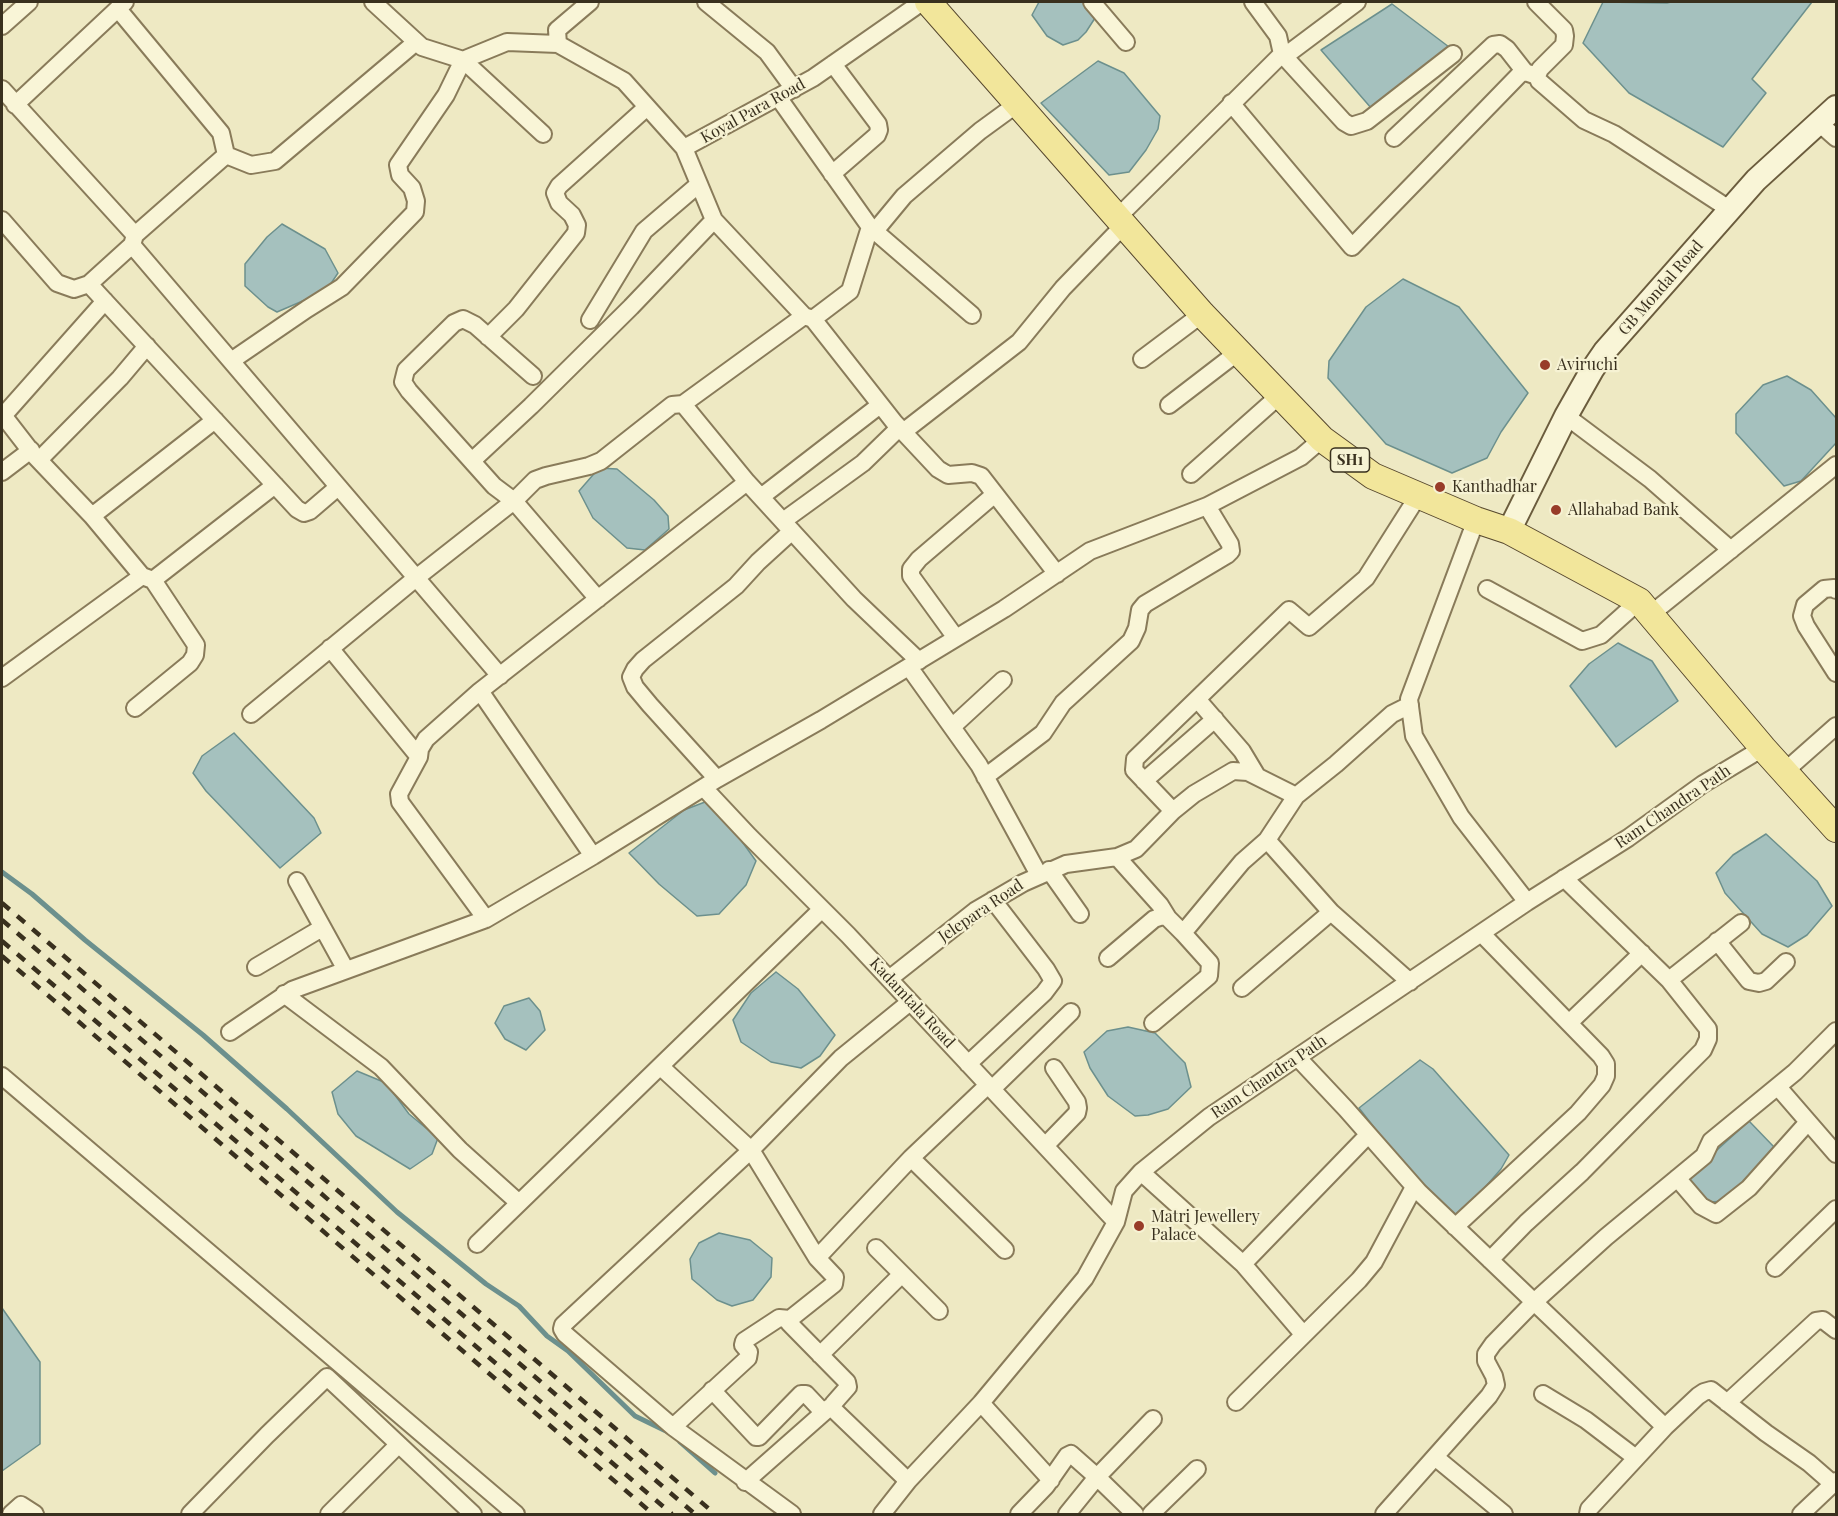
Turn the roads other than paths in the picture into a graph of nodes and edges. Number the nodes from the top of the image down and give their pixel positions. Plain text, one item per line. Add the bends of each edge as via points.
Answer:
1 (29, 2) edge
2 (373, 2) edge
3 (590, 2) edge
4 (706, 2) edge
5 (922, 2) edge
6 (928, 2) edge
7 (1092, 2) edge
8 (1253, 2) edge
9 (1357, 2) edge
10 (1536, 2) edge
11 (122, 5) edge
12 (2, 26) edge
13 (416, 42) junction
14 (1126, 42) dead end
15 (558, 44) junction
16 (1453, 54) dead end
17 (1284, 55) junction
18 (463, 60) junction
19 (833, 64) junction
20 (1531, 74) junction
21 (794, 89) junction
22 (778, 97) junction
23 (7, 100) edge
24 (1231, 103) junction
25 (1017, 104) junction
26 (647, 107) junction
27 (1836, 107) edge
28 (1819, 123) junction
29 (543, 134) dead end
30 (1394, 138) dead end
31 (1836, 138) edge
32 (684, 148) junction
33 (226, 155) junction
34 (832, 174) junction
35 (699, 184) junction
36 (1729, 209) junction
37 (2, 220) edge
38 (714, 220) junction
39 (1120, 222) junction
40 (872, 229) junction
41 (133, 240) junction
42 (89, 284) junction
43 (105, 301) junction
44 (1202, 314) junction
45 (972, 315) dead end
46 (808, 317) junction
47 (590, 320) dead end
48 (488, 337) junction
49 (147, 346) junction
50 (1238, 351) junction
51 (1142, 359) dead end
52 (231, 361) junction
53 (533, 376) dead end
54 (1280, 395) junction
55 (683, 404) junction
56 (880, 405) junction
57 (1169, 405) dead end
58 (2, 415) edge
59 (1566, 417) junction
60 (215, 420) junction
61 (901, 430) junction
62 (1322, 439) junction
63 (35, 454) junction
64 (472, 460) junction
65 (1836, 465) edge
66 (2, 472) edge
67 (1191, 474) dead end
68 (747, 482) junction
69 (275, 485) junction
70 (338, 487) junction
71 (995, 494) junction
72 (1418, 496) junction
73 (761, 497) junction
74 (514, 501) junction
75 (1207, 506) junction
76 (92, 516) junction
77 (1476, 520) junction
78 (787, 526) junction
79 (1509, 531) junction
80 (1731, 550) junction
81 (1057, 574) junction
82 (148, 578) junction
83 (416, 578) junction
84 (1487, 589) dead end
85 (1836, 590) edge
86 (598, 599) junction
87 (1645, 608) junction
88 (956, 638) junction
89 (330, 648) junction
90 (914, 664) junction
91 (1836, 673) edge
92 (500, 676) junction
93 (2, 678) edge
94 (1003, 680) dead end
95 (480, 691) junction
96 (1197, 699) junction
97 (1410, 705) junction
98 (135, 708) dead end
99 (251, 714) dead end
100 (1215, 719) junction
101 (1836, 726) edge
102 (952, 727) junction
103 (1763, 748) junction
104 (419, 757) junction
105 (1784, 772) junction
106 (1257, 776) junction
107 (985, 777) junction
108 (1144, 780) junction
109 (710, 784) junction
110 (1296, 796) junction
111 (1173, 810) junction
112 (1836, 829) edge
113 (1267, 840) junction
114 (593, 856) junction
115 (1117, 857) junction
116 (1044, 873) junction
117 (1564, 878) junction
118 (297, 881) dead end
119 (993, 900) junction
120 (1527, 902) junction
121 (822, 909) junction
122 (1331, 912) junction
123 (1080, 914) dead end
124 (1168, 918) junction
125 (486, 919) junction
126 (1740, 923) dead end
127 (322, 928) junction
128 (1183, 933) junction
129 (1481, 933) junction
130 (1717, 941) junction
131 (1642, 953) junction
132 (1108, 958) dead end
133 (1786, 962) dead end
134 (256, 967) dead end
135 (346, 970) junction
136 (889, 979) junction
137 (1669, 980) junction
138 (1410, 982) junction
139 (1242, 988) dead end
140 (284, 994) junction
141 (910, 1002) junction
142 (1071, 1012) dead end
143 (1153, 1023) dead end
144 (1569, 1023) junction
145 (1836, 1031) edge
146 (230, 1032) dead end
147 (1298, 1058) junction
148 (969, 1064) junction
149 (661, 1067) junction
150 (1054, 1068) dead end
151 (2, 1076) edge
152 (1778, 1086) junction
153 (990, 1087) junction
154 (1808, 1122) junction
155 (1368, 1135) junction
156 (1045, 1146) junction
157 (751, 1150) junction
158 (1836, 1154) edge
159 (911, 1158) junction
160 (1141, 1172) junction
161 (1677, 1178) junction
162 (1414, 1187) junction
163 (519, 1203) junction
164 (1836, 1209) edge
165 (1116, 1222) junction
166 (1455, 1227) junction
167 (477, 1244) dead end
168 (876, 1248) dead end
169 (1005, 1250) dead end
170 (816, 1258) junction
171 (1490, 1260) junction
172 (1243, 1264) junction
173 (1776, 1268) dead end
174 (902, 1275) junction
175 (1534, 1302) junction
176 (939, 1311) dead end
177 (790, 1319) junction
178 (1836, 1330) edge
179 (1304, 1334) junction
180 (820, 1355) junction
181 (340, 1363) junction
182 (327, 1377) junction
183 (712, 1390) junction
184 (1543, 1394) dead end
185 (1236, 1402) dead end
186 (981, 1403) junction
187 (1727, 1403) junction
188 (828, 1408) junction
189 (1153, 1419) dead end
190 (673, 1427) junction
191 (1665, 1427) junction
192 (398, 1444) junction
193 (1435, 1457) junction
194 (1636, 1458) junction
195 (1197, 1469) dead end
196 (1097, 1477) junction
197 (1051, 1479) junction
198 (908, 1481) junction
199 (745, 1482) junction
200 (1835, 1482) edge
201 (1127, 1512) edge
202 (10, 1515) edge
203 (35, 1515) edge
204 (190, 1515) edge
205 (328, 1515) edge
206 (473, 1515) edge
207 (516, 1515) edge
208 (792, 1515) edge
209 (882, 1515) edge
210 (1019, 1515) edge
211 (1067, 1515) edge
212 (1151, 1515) edge
213 (1384, 1515) edge
214 (1504, 1515) edge
215 (1587, 1515) edge
216 (1802, 1515) edge

1 - 12 street
2 - 13 street
3 - 15 street via 557,30
4 - 21 street via 766,52
5 - 19 street, Koyal Para Road
6 - 25 main road, SH1
7 - 14 street
8 - 17 street via 1278,36
9 - 17 street
10 - 20 street via 1564,30 1565,36 1564,45
11 - 23 street
11 - 33 street via 221,133
13 - 18 street
13 - 33 street via 275,161 251,165
15 - 18 street, Koyal Para Road via 507,42
15 - 26 street, Koyal Para Road via 624,81
16 - 17 street via 1367,121 1351,126
17 - 24 street
18 - 29 street
18 - 52 street via 446,95 398,165 400,175 412,188 415,212 342,287
19 - 21 street, Koyal Para Road
19 - 34 street via 879,130
20 - 24 street via 1520,74 1352,247
20 - 30 street via 1507,49 1493,45
20 - 36 street via 1584,120 1614,134
21 - 22 street, Koyal Para Road
22 - 32 street, Koyal Para Road
22 - 34 street
23 - 41 street
24 - 39 street
25 - 39 main road, SH1
25 - 40 street via 904,196
26 - 32 street, Koyal Para Road
26 - 48 street via 559,186 555,193 572,215 576,233 516,309
27 - 28 street, GB Mondal Road
28 - 31 street
28 - 36 street, GB Mondal Road
32 - 35 street
33 - 41 street
34 - 40 street
35 - 38 street
35 - 47 street via 644,231
36 - 59 street, GB Mondal Road via 1605,351
37 - 42 street via 57,283 74,289
38 - 46 street
38 - 64 street via 631,307
39 - 44 main road, SH1
39 - 61 street via 1019,342
40 - 45 street
40 - 46 street via 850,291
41 - 42 street
41 - 52 street
42 - 43 street
43 - 49 street
43 - 58 street
44 - 50 main road, SH1
44 - 51 street
46 - 55 street
46 - 56 street
48 - 53 street
48 - 64 street via 463,319 454,323 406,370 403,382
49 - 60 street
49 - 63 street via 120,378
50 - 54 main road, SH1
50 - 57 street
52 - 70 street
54 - 62 main road, SH1
54 - 67 street
55 - 68 street
55 - 74 street via 672,405 601,461 536,480
56 - 61 street
56 - 73 street
58 - 63 street
59 - 79 street, GB Mondal Road
59 - 80 street via 1650,479
60 - 69 street
60 - 76 street
61 - 71 street via 938,469 948,475 981,476
61 - 78 street
62 - 72 main road, SH1 via 1373,476
62 - 75 street via 1301,457
63 - 66 street
63 - 76 street
64 - 74 street via 494,486
65 - 80 street
68 - 73 street
68 - 86 street
69 - 70 street via 304,513
69 - 82 street
70 - 83 street
71 - 81 street
71 - 88 street via 911,569 911,576
72 - 77 main road, SH1
72 - 96 street via 1366,578 1308,627 1289,610
73 - 78 street
74 - 83 street
74 - 86 street
75 - 81 street via 1090,551
75 - 107 street via 1231,551 1145,604 1131,641 1063,704 1042,733
76 - 82 street
77 - 79 main road, SH1
77 - 97 street via 1408,699
78 - 90 street
78 - 109 street, Kadamtala Road via 736,586 643,660 631,677
79 - 87 main road, SH1
80 - 87 street
81 - 88 street
82 - 93 street
82 - 98 street via 196,645 190,663
83 - 89 street
83 - 92 street
84 - 87 street via 1582,641 1601,635
85 - 91 street via 1824,589 1806,605 1802,616
86 - 92 street
87 - 103 main road, SH1
88 - 90 street
89 - 99 street
89 - 104 street
90 - 102 street
90 - 109 street
92 - 95 street
94 - 102 street
95 - 104 street via 426,739
95 - 114 street
96 - 100 street
96 - 108 street via 1135,759 1134,770
97 - 110 street via 1392,714
97 - 120 street via 1414,736 1461,817
100 - 106 street
100 - 108 street
101 - 105 street
102 - 107 street
103 - 105 main road, SH1
103 - 117 street, Ram Chandra Path
104 - 125 street via 399,794 400,802
105 - 112 main road, SH1
106 - 110 street, Jelepara Road
106 - 111 street, Jelepara Road via 1233,771
107 - 116 street
108 - 111 street
109 - 114 street
109 - 121 street, Kadamtala Road via 749,836
110 - 113 street
111 - 115 street, Jelepara Road via 1136,849
113 - 122 street
113 - 128 street via 1242,862
114 - 125 street
115 - 116 street, Jelepara Road via 1066,864
115 - 124 street
116 - 119 street, Jelepara Road
116 - 123 street
117 - 120 street, Ram Chandra Path
117 - 131 street
118 - 127 street
119 - 136 street, Jelepara Road
119 - 148 street via 1053,981
120 - 129 street, Ram Chandra Path
121 - 136 street, Kadamtala Road
121 - 149 street
122 - 138 street
122 - 139 street
124 - 128 street
124 - 132 street via 1154,919
125 - 135 street
126 - 130 street
127 - 134 street
127 - 135 street
128 - 143 street via 1210,963 1209,976
129 - 138 street, Ram Chandra Path
129 - 144 street
130 - 133 street via 1749,981 1766,981
130 - 137 street
131 - 137 street
131 - 144 street
135 - 140 street
136 - 141 street, Kadamtala Road
137 - 171 street via 1708,1029 1702,1050
138 - 147 street, Ram Chandra Path
140 - 146 street
140 - 163 street via 381,1067 460,1150
141 - 148 street, Kadamtala Road
141 - 157 street via 841,1058
142 - 153 street
144 - 166 street via 1606,1064 1602,1085 1578,1113
145 - 152 street
147 - 155 street
147 - 160 street, Ram Chandra Path via 1209,1117
148 - 153 street, Kadamtala Road
149 - 157 street
149 - 163 street
150 - 156 street via 1078,1108
151 - 181 street
152 - 154 street
152 - 161 street via 1711,1141 1704,1156
153 - 156 street, Kadamtala Road
153 - 159 street
154 - 158 street
154 - 161 street via 1749,1188 1716,1214 1701,1206
155 - 162 street
155 - 172 street
156 - 165 street, Kadamtala Road
157 - 170 street
157 - 190 street via 563,1325 564,1334
159 - 169 street
159 - 170 street
160 - 165 street, Ram Chandra Path via 1124,1191
160 - 172 street
161 - 175 street
162 - 166 street
162 - 179 street via 1374,1262
163 - 167 street
164 - 173 street
165 - 186 street, Ram Chandra Path via 1084,1278
166 - 171 street
168 - 174 street
170 - 177 street via 836,1281
171 - 175 street
172 - 179 street
174 - 176 street
174 - 180 street
175 - 191 street
175 - 193 street via 1486,1354 1496,1385 1489,1396
177 - 180 street via 790,1326
177 - 183 street via 779,1318 744,1341 748,1358
178 - 187 street via 1824,1320 1816,1321
179 - 185 street
180 - 188 street via 849,1384
181 - 182 street
181 - 207 street
182 - 192 street
182 - 204 street
183 - 188 street via 756,1437 801,1394
183 - 190 street
184 - 194 street
186 - 197 street
186 - 198 street, Ram Chandra Path
187 - 191 street via 1712,1390 1704,1392
187 - 200 street
188 - 198 street
188 - 199 street
189 - 196 street
190 - 199 street
191 - 194 street
192 - 205 street
192 - 206 street
193 - 213 street
193 - 214 street
194 - 215 street
195 - 212 street
196 - 197 street via 1071,1454
196 - 201 street
196 - 211 street
197 - 210 street
198 - 209 street, Ram Chandra Path
199 - 208 street
200 - 216 street
202 - 203 street via 21,1505

